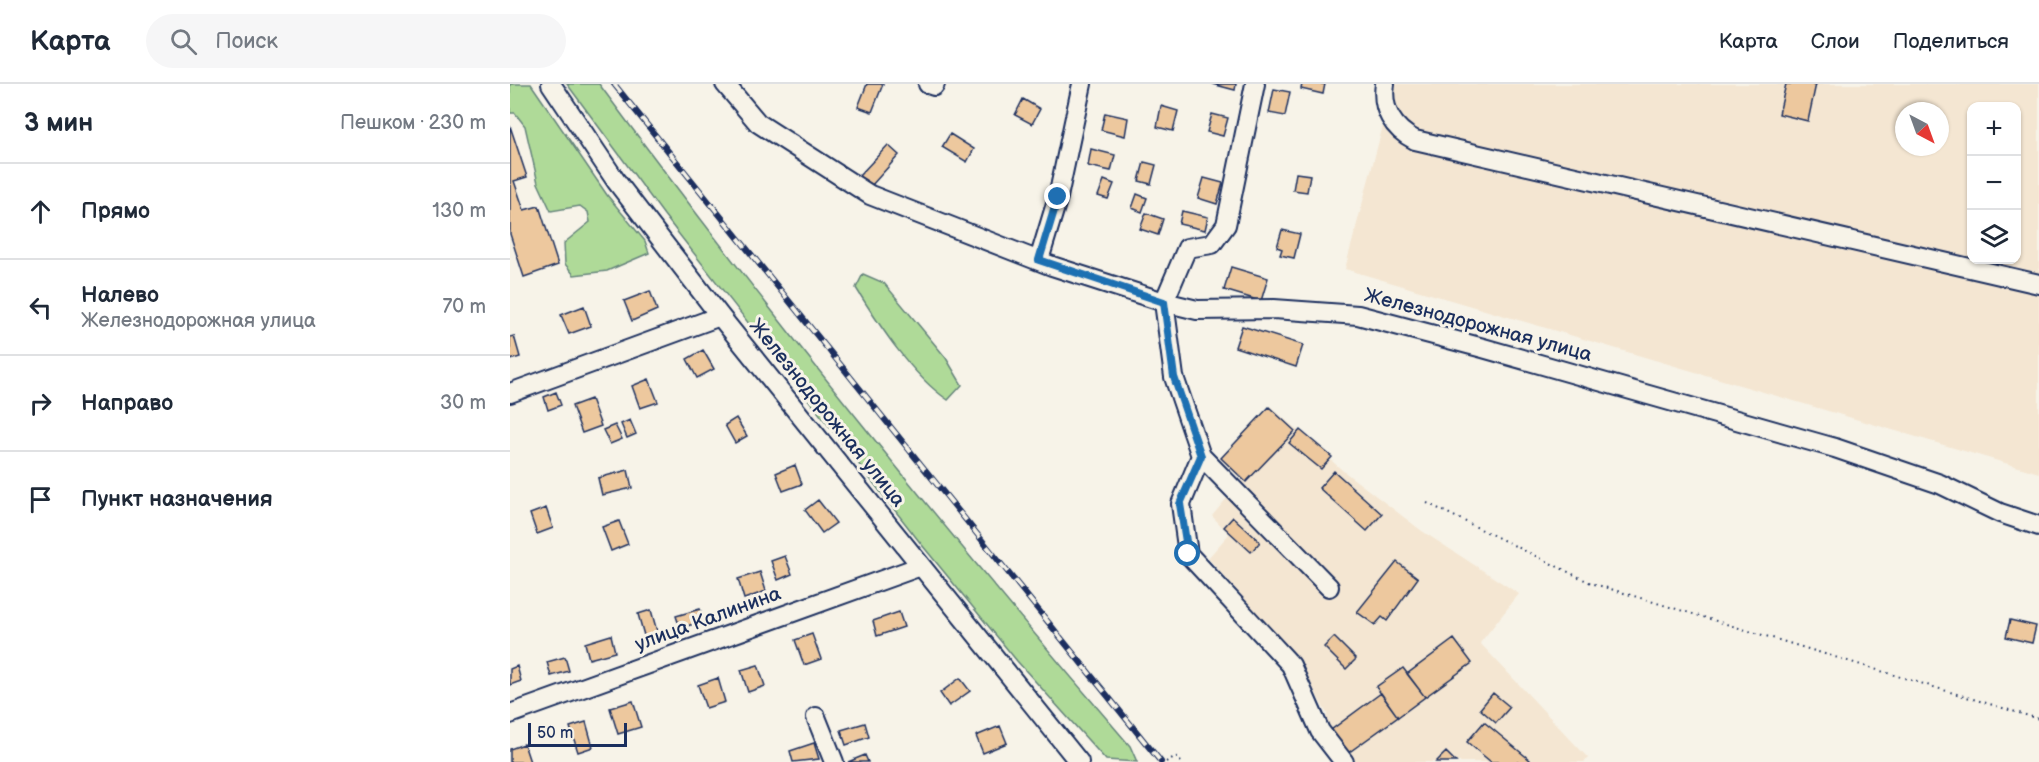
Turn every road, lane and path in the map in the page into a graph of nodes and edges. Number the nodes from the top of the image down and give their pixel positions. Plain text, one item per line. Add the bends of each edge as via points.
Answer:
1 (551, 84) edge
2 (725, 84) edge
3 (928, 84) edge
4 (935, 84) edge
5 (1082, 84) edge
6 (1256, 84) edge
7 (1385, 84) edge
8 (1039, 260) junction
9 (2039, 284) edge
10 (1164, 302) junction
11 (720, 316) junction
12 (510, 393) edge
13 (1201, 456) junction
14 (1427, 503) dead end
15 (2039, 526) edge
16 (921, 566) junction
17 (1329, 587) dead end
18 (510, 714) edge
19 (816, 717) dead end
20 (2039, 719) edge
21 (834, 762) edge
22 (1079, 762) edge
23 (1166, 762) edge
24 (1181, 762) edge
25 (1344, 762) edge

1 - 11 street, Железнодорожная улица via 616,182
2 - 8 street, Железнодорожная улица via 758,123 870,195
3 - 4 street
5 - 8 street via 1058,197
6 - 10 street via 1226,225 1212,244 1187,248
7 - 9 street via 1385,106 1394,125 1415,140
8 - 10 street, Железнодорожная улица
10 - 13 street via 1174,377
10 - 15 street, Железнодорожная улица via 1197,309 1358,315 1835,448 1940,484 2000,513
11 - 12 street
11 - 16 street, Железнодорожная улица
13 - 17 street
13 - 25 street via 1180,504 1188,554 1291,665 1320,731
14 - 20 path via 1591,584
16 - 18 street, улица Калинина
16 - 22 street, Железнодорожная улица
19 - 21 street
23 - 24 path via 1176,756

